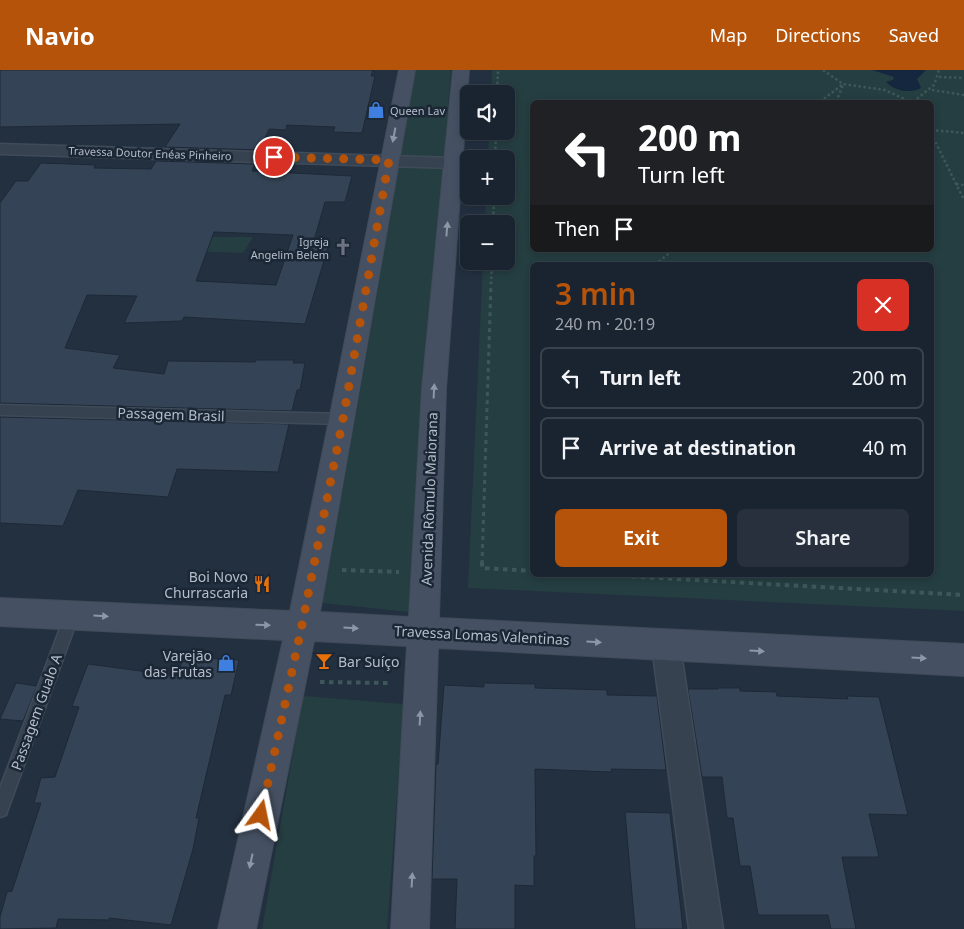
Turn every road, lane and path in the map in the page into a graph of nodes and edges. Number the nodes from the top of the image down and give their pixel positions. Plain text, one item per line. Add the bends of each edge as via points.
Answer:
1 (407, 70) edge
2 (461, 70) edge
3 (498, 70) edge
4 (823, 70) edge
5 (939, 70) edge
6 (939, 77) junction
7 (964, 78) edge
8 (843, 84) junction
9 (497, 85) edge
10 (932, 90) junction
11 (964, 95) edge
12 (823, 100) edge
13 (837, 100) edge
14 (908, 100) edge
15 (915, 100) edge
16 (934, 132) edge
17 (964, 133) edge
18 (934, 138) edge
19 (0, 149) edge
20 (389, 160) junction
21 (453, 163) junction
22 (956, 184) junction
23 (964, 185) edge
24 (964, 200) edge
25 (671, 252) edge
26 (659, 262) edge
27 (492, 270) edge
28 (0, 410) edge
29 (343, 419) junction
30 (312, 569) junction
31 (530, 571) edge
32 (427, 574) junction
33 (668, 577) edge
34 (964, 594) edge
35 (0, 612) edge
36 (72, 615) junction
37 (302, 625) junction
38 (423, 632) junction
39 (666, 646) junction
40 (964, 660) edge
41 (290, 682) junction
42 (422, 684) junction
43 (0, 809) edge
44 (237, 929) edge
45 (410, 929) edge
46 (706, 929) edge

1 -> 20 street
2 - 21 street, Avenida Rômulo Maiorana
3 - 9 path
4 - 8 path
5 - 6 path
6 - 7 path
6 - 10 path
8 - 12 path
8 - 13 path
8 - 14 path via 885,90
10 - 11 path
10 - 15 path
16 - 17 path
18 - 22 path
19 - 20 street, Travessa Doutor Enéas Pinheiro
20 - 21 street, Travessa Doutor Enéas Pinheiro
20 - 29 street
32 -> 21 street, Avenida Rômulo Maiorana via 434,389
22 - 23 path
22 - 24 path
25 - 26 path
27 - 31 path via 482,568
28 - 29 lane, Passagem Brasil
29 - 30 street
30 - 32 path
30 - 37 street
32 - 38 street, Avenida Rômulo Maiorana
33 - 34 path
35 - 36 street, Travessa Lomas Valentinas
36 -> 37 street, Travessa Lomas Valentinas
36 - 43 lane, Passagem Gualo A
37 -> 38 street, Travessa Lomas Valentinas
37 - 41 street
38 -> 39 street, Travessa Lomas Valentinas
38 - 42 street, Avenida Rômulo Maiorana
39 -> 40 street, Travessa Lomas Valentinas
39 - 46 street
41 - 42 path
41 -> 44 street
45 -> 42 street, Avenida Rômulo Maiorana

